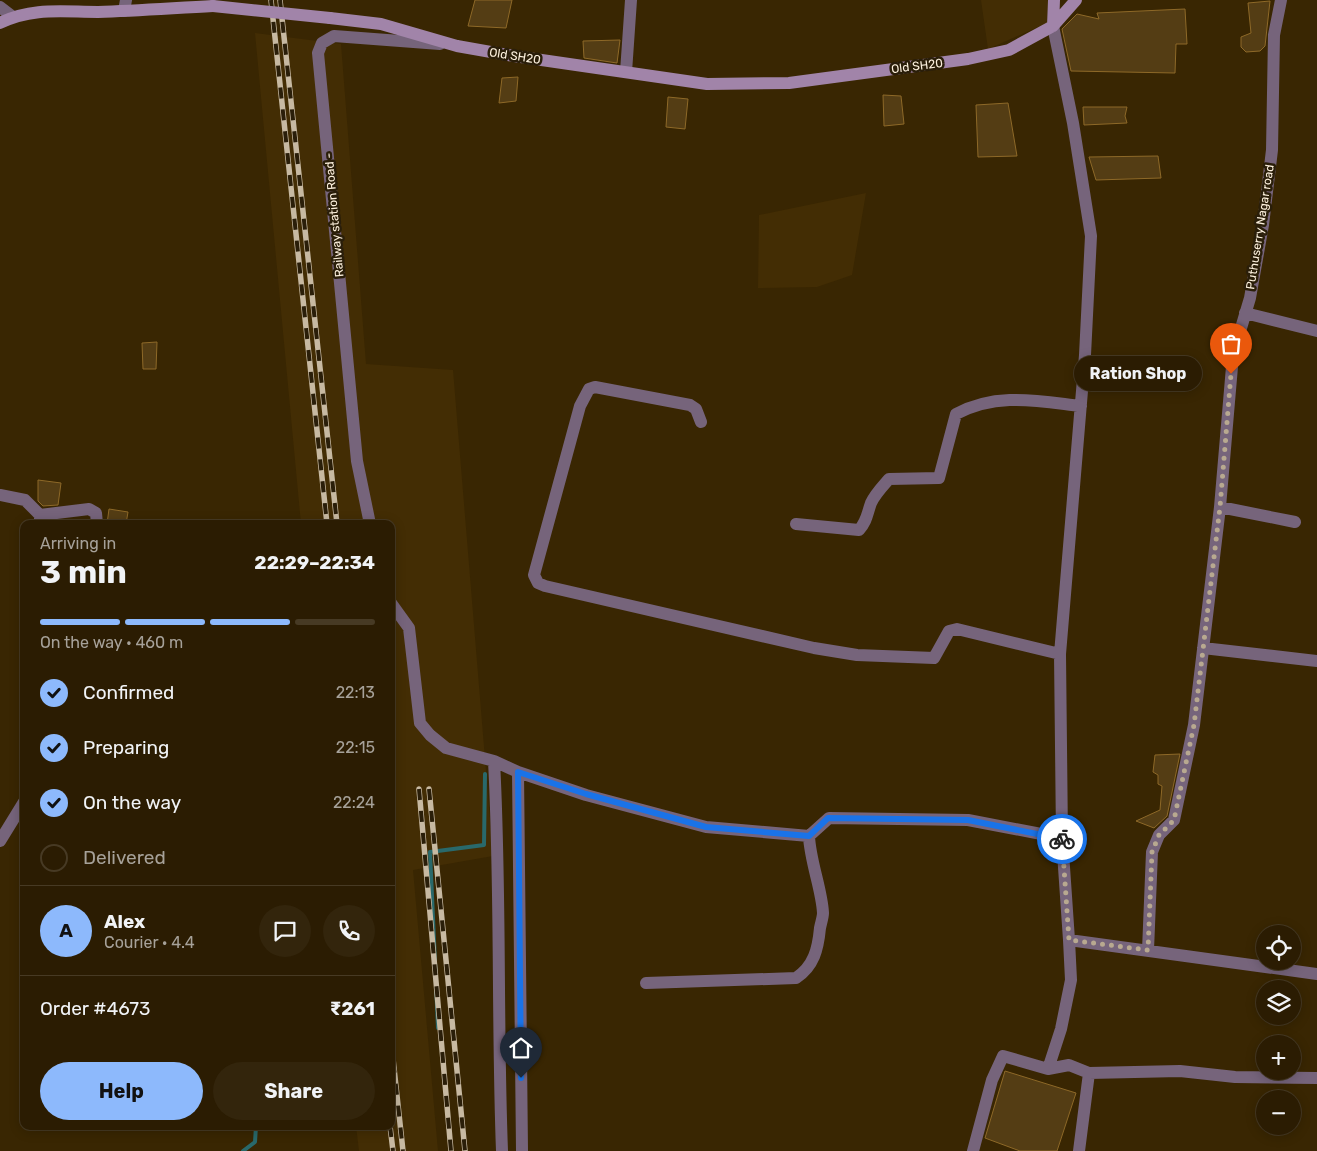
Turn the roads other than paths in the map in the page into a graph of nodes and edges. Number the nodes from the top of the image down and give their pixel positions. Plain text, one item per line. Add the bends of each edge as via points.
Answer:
1 (631, 0) edge
2 (1054, 0) edge
3 (1076, 0) edge
4 (1281, 0) edge
5 (125, 5) edge
6 (0, 6) edge
7 (12, 17) junction
8 (0, 23) edge
9 (1053, 26) junction
10 (457, 46) junction
11 (626, 72) junction
12 (1245, 313) junction
13 (1317, 330) edge
14 (1081, 406) junction
15 (701, 422) dead end
16 (0, 494) edge
17 (1220, 507) junction
18 (40, 520) edge
19 (97, 520) edge
20 (369, 520) edge
21 (1295, 522) dead end
22 (796, 524) dead end
23 (395, 609) edge
24 (1203, 648) junction
25 (1060, 654) junction
26 (1317, 661) edge
27 (494, 762) junction
28 (518, 772) junction
29 (20, 808) edge
30 (809, 836) junction
31 (1062, 838) junction
32 (0, 841) edge
33 (1069, 940) junction
34 (1148, 950) junction
35 (1317, 974) edge
36 (646, 983) dead end
37 (1048, 1069) junction
38 (1089, 1073) junction
39 (1317, 1078) edge
40 (502, 1151) edge
41 (522, 1151) edge
42 (973, 1151) edge
43 (1079, 1151) edge

1 - 11 street
2 - 9 main road
3 - 9 main road
4 - 12 street, Puthuserry Nagar road via 1274,35 1272,150 1263,225
5 - 7 main road, Old SH20 via 37,11
5 - 10 main road, Old SH20, bridge via 212,6 382,24
6 - 7 street
7 - 8 main road, Old SH20
9 - 11 main road, Old SH20 via 1009,50 968,59 789,83 707,84
9 - 14 street via 1091,236
10 - 11 main road, Old SH20
10 - 20 street, Railway station Road - via 334,36 322,43 318,53 357,461
12 - 13 street
12 - 17 street, Puthuserry Nagar road via 1233,355
14 - 22 street via 1012,398 967,408 956,414 939,478 889,479 877,492 866,522 859,530
14 - 25 street
15 - 25 street via 696,409 690,405 595,386 589,388 580,406 534,575 538,582 814,648 856,655 934,658 949,631 957,629
16 - 18 street via 25,500
17 - 21 street
17 - 24 street, Puthuserry Nagar road
18 - 19 street via 89,509 96,513
23 - 27 street via 409,628 420,723 446,748
24 - 26 street
24 - 34 street, Puthuserry Nagar road via 1194,725 1174,820 1159,835 1152,852
25 - 31 street
27 - 28 street
27 - 40 street
28 - 30 street via 706,827
28 - 41 street
29 - 32 street
30 - 31 street via 828,818 968,820
30 - 36 street via 823,913 819,942 806,972 796,978
31 - 33 street
33 - 34 street
33 - 37 street via 1071,980 1061,1029
34 - 35 street
37 - 38 street via 1068,1065
37 - 42 street via 1003,1056 992,1080
38 - 39 street via 1180,1071 1235,1077
38 - 43 street

